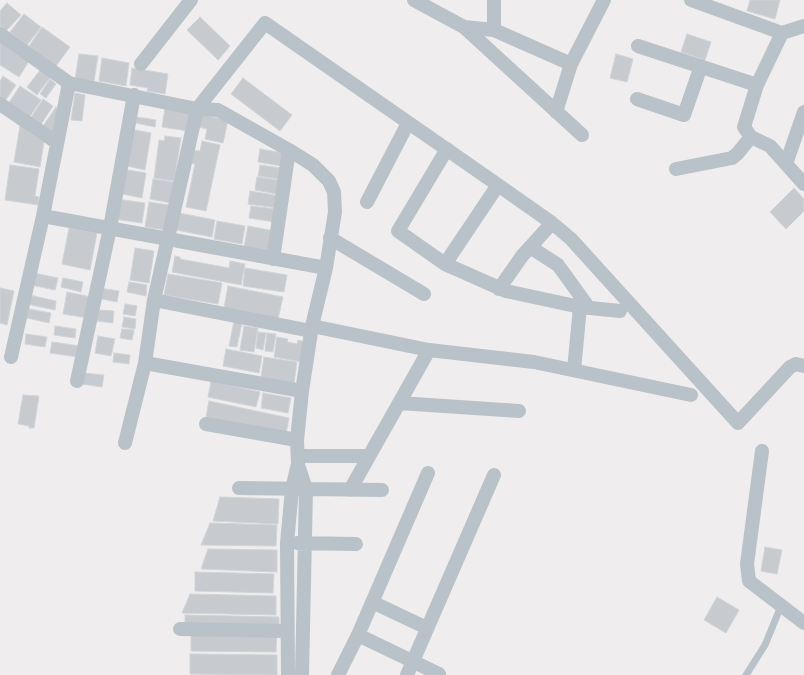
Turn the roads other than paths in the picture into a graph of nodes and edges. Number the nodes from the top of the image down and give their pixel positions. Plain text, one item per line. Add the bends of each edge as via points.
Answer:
1 (191, 0) edge
2 (494, 0) edge
3 (604, 0) edge
4 (691, 0) edge
5 (420, 2) edge
6 (705, 3) edge
7 (804, 26) edge
8 (464, 28) junction
9 (494, 30) junction
10 (782, 33) junction
11 (0, 34) edge
12 (638, 46) dead end
13 (140, 64) dead end
14 (571, 64) junction
15 (701, 66) junction
16 (69, 83) junction
17 (757, 85) junction
18 (134, 95) junction
19 (638, 99) dead end
20 (0, 104) edge
21 (197, 109) junction
22 (556, 112) junction
23 (804, 112) edge
24 (408, 123) junction
25 (582, 135) dead end
26 (751, 137) junction
27 (56, 142) junction
28 (447, 149) junction
29 (288, 150) junction
30 (786, 164) junction
31 (676, 169) dead end
32 (804, 184) edge
33 (498, 186) junction
34 (367, 202) dead end
35 (44, 216) junction
36 (552, 223) junction
37 (110, 228) junction
38 (330, 238) junction
39 (167, 239) junction
40 (530, 247) junction
41 (273, 259) junction
42 (445, 264) junction
43 (326, 268) junction
44 (499, 289) junction
45 (424, 294) dead end
46 (154, 300) junction
47 (584, 307) junction
48 (620, 311) dead end
49 (312, 329) junction
50 (429, 350) junction
51 (11, 357) dead end
52 (146, 364) junction
53 (804, 366) edge
54 (574, 370) junction
55 (77, 381) dead end
56 (302, 391) junction
57 (691, 395) dead end
58 (399, 403) junction
59 (519, 411) dead end
60 (206, 424) dead end
61 (297, 440) junction
62 (125, 443) dead end
63 (762, 451) dead end
64 (368, 456) junction
65 (298, 460) junction
66 (428, 473) dead end
67 (494, 475) dead end
68 (240, 488) dead end
69 (299, 489) junction
70 (350, 490) junction
71 (382, 490) dead end
72 (287, 543) junction
73 (304, 544) junction
74 (356, 544) dead end
75 (372, 602) junction
76 (781, 606) junction
77 (303, 621) junction
78 (804, 623) edge
79 (287, 626) junction
80 (180, 628) dead end
81 (427, 628) junction
82 (358, 635) junction
83 (410, 668) edge
84 (439, 674) dead end
85 (288, 675) edge
86 (302, 675) edge
87 (338, 675) edge
88 (746, 675) edge

1 - 13 street
2 - 9 street
3 - 14 street
4 - 6 street
5 - 8 street
6 - 10 street
7 - 10 street
8 - 9 street
8 - 22 street
9 - 14 street
10 - 17 street
11 - 16 street
12 - 15 street
14 - 22 street
15 - 17 street
15 - 19 street via 684,115
16 - 18 street
16 - 27 street
17 - 26 street via 744,127
18 - 21 street
18 - 37 street
20 - 27 street
21 - 24 street via 265,23
21 - 29 street via 218,110
21 - 39 street
22 - 25 street
23 - 30 street
24 - 28 street
24 - 34 street
26 - 30 street via 770,146
26 - 31 street via 732,158
27 - 35 street
28 - 33 street
28 - 42 street via 398,231
29 - 38 street via 313,165 329,181 334,192
29 - 41 street
30 - 32 street
33 - 36 street
33 - 42 street
35 - 37 street
35 - 51 street
36 - 40 street
36 - 53 street via 738,423 790,367 796,364
37 - 39 street
37 - 55 street
38 - 43 street
38 - 45 street
39 - 41 street
39 - 46 street
40 - 44 street
40 - 47 street via 558,265
41 - 43 street
42 - 44 street
43 - 49 street
44 - 47 street
46 - 49 street
46 - 52 street
47 - 48 street
47 - 54 street
49 - 50 street
49 - 56 street
50 - 54 street
50 - 58 street
52 - 56 street
52 - 62 street
54 - 57 street
56 - 61 street
58 - 59 street
58 - 64 street
60 - 61 street
61 - 65 street
63 - 76 street via 748,574 749,581
64 - 65 street
64 - 70 street
65 - 69 street
66 - 75 street
67 - 81 street
68 - 69 street
69 - 70 street
69 - 72 street
69 - 73 street
70 - 71 street
72 - 73 street
72 - 79 street
73 - 74 street
73 - 77 street
75 - 81 street
75 - 82 street
76 - 78 street
76 - 88 lane via 765,645
77 - 79 street
77 - 86 street
79 - 80 street
79 - 85 street
81 - 83 street
82 - 83 street
82 - 87 street
83 - 84 street

